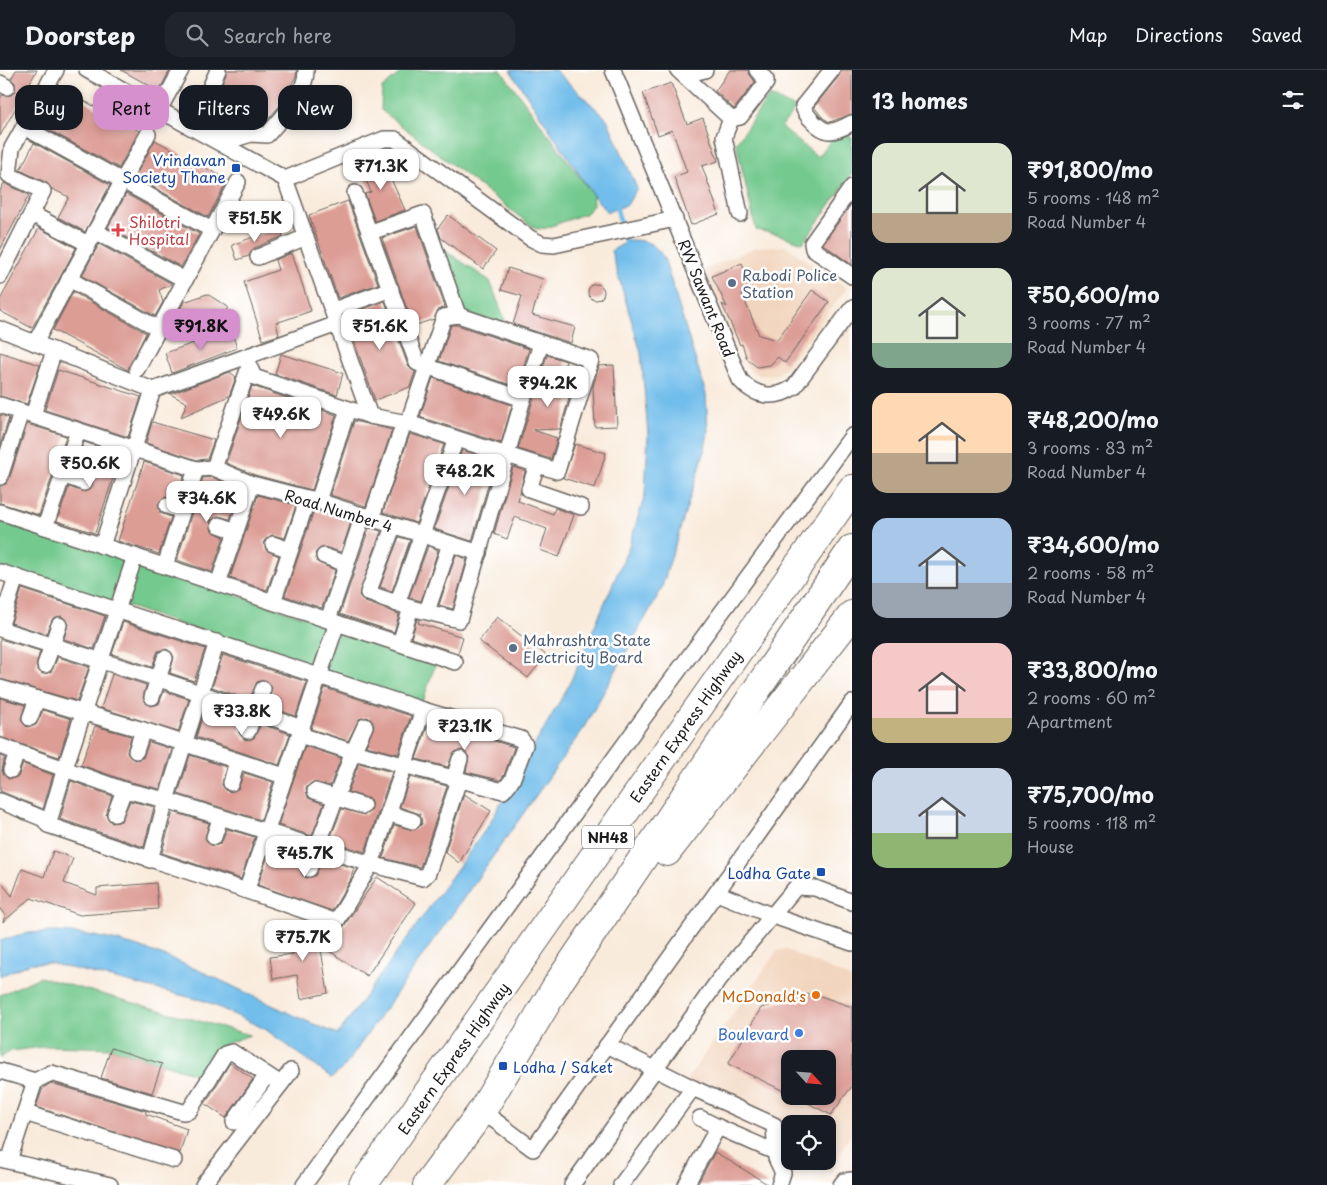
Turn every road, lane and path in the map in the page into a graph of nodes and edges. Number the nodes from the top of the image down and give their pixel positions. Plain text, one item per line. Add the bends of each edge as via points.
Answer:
1 (56, 70) edge
2 (87, 70) edge
3 (181, 70) edge
4 (218, 70) edge
5 (306, 70) edge
6 (613, 70) edge
7 (705, 70) edge
8 (757, 70) edge
9 (832, 70) edge
10 (681, 72) edge
11 (47, 85) edge
12 (114, 85) edge
13 (169, 92) edge
14 (169, 114) edge
15 (731, 119) junction
16 (852, 123) edge
17 (22, 130) edge
18 (31, 130) edge
19 (148, 134) dead end
20 (221, 137) junction
21 (284, 179) junction
22 (123, 180) junction
23 (238, 182) dead end
24 (852, 187) edge
25 (355, 193) dead end
26 (32, 214) junction
27 (740, 214) dead end
28 (675, 219) junction
29 (212, 230) junction
30 (371, 232) junction
31 (92, 237) junction
32 (306, 237) junction
33 (5, 256) edge
34 (258, 258) dead end
35 (851, 274) edge
36 (0, 276) edge
37 (69, 279) junction
38 (185, 280) junction
39 (391, 289) junction
40 (339, 308) dead end
41 (852, 308) edge
42 (458, 315) junction
43 (337, 324) junction
44 (0, 329) edge
45 (159, 329) junction
46 (35, 343) junction
47 (541, 344) junction
48 (54, 351) junction
49 (247, 362) junction
50 (427, 367) junction
51 (138, 369) dead end
52 (153, 390) junction
53 (523, 399) junction
54 (0, 405) edge
55 (348, 409) junction
56 (27, 414) junction
57 (370, 416) junction
58 (406, 423) junction
59 (78, 430) junction
60 (852, 436) edge
61 (456, 439) junction
62 (134, 449) junction
63 (508, 456) junction
64 (537, 465) junction
65 (214, 468) junction
66 (196, 469) junction
67 (63, 475) junction
68 (0, 477) edge
69 (84, 483) dead end
70 (252, 484) junction
71 (852, 489) edge
72 (313, 499) junction
73 (168, 506) dead end
74 (581, 507) dead end
75 (182, 511) junction
76 (0, 512) edge
77 (367, 517) junction
78 (219, 525) dead end
79 (45, 527) junction
80 (393, 527) junction
81 (236, 531) junction
82 (424, 535) junction
83 (273, 544) dead end
84 (450, 544) junction
85 (102, 546) junction
86 (852, 549) edge
87 (290, 550) junction
88 (479, 553) junction
89 (135, 556) junction
90 (324, 556) dead end
91 (346, 564) junction
92 (165, 566) junction
93 (0, 572) edge
94 (16, 577) junction
95 (218, 584) junction
96 (273, 602) junction
97 (404, 606) junction
98 (117, 609) junction
99 (427, 612) junction
100 (852, 615) edge
101 (332, 622) junction
102 (59, 625) dead end
103 (0, 628) edge
104 (217, 642) junction
105 (400, 643) junction
106 (52, 645) junction
107 (165, 658) dead end
108 (101, 661) junction
109 (456, 662) dead end
110 (45, 665) dead end
111 (320, 675) junction
112 (158, 679) junction
113 (0, 688) edge
114 (263, 689) dead end
115 (201, 694) junction
116 (152, 697) dead end
117 (37, 699) junction
118 (852, 703) edge
119 (423, 710) junction
120 (83, 712) junction
121 (255, 712) junction
122 (30, 718) dead end
123 (365, 726) dead end
124 (143, 730) junction
125 (248, 731) dead end
126 (301, 732) junction
127 (184, 744) junction
128 (0, 746) edge
129 (136, 751) dead end
130 (17, 752) junction
131 (353, 752) junction
132 (460, 759) dead end
133 (237, 761) junction
134 (405, 764) junction
135 (65, 768) junction
136 (11, 770) dead end
137 (284, 776) junction
138 (456, 779) junction
139 (231, 784) dead end
140 (124, 790) junction
141 (315, 791) dead end
142 (337, 798) junction
143 (166, 800) junction
144 (0, 801) edge
145 (363, 806) dead end
146 (388, 813) junction
147 (116, 814) dead end
148 (220, 819) junction
149 (413, 821) dead end
150 (48, 825) junction
151 (266, 832) junction
152 (214, 837) dead end
153 (318, 849) junction
154 (150, 860) junction
155 (371, 864) junction
156 (309, 869) dead end
157 (247, 889) junction
158 (620, 892) junction
159 (717, 892) junction
160 (852, 902) edge
161 (773, 916) junction
162 (852, 943) edge
163 (607, 1045) junction
164 (657, 1068) junction
165 (0, 1071) edge
166 (291, 1071) dead end
167 (267, 1075) junction
168 (35, 1081) junction
169 (281, 1084) junction
170 (694, 1088) junction
171 (482, 1110) junction
172 (25, 1113) junction
173 (700, 1118) dead end
174 (234, 1122) dead end
175 (718, 1127) junction
176 (775, 1152) junction
177 (4, 1160) edge
178 (174, 1160) dead end
179 (852, 1180) edge
180 (110, 1185) edge
181 (203, 1185) edge
182 (304, 1185) edge
183 (363, 1185) edge
184 (427, 1185) edge
185 (572, 1185) edge
186 (621, 1185) edge
187 (686, 1185) edge
188 (779, 1185) edge
189 (841, 1185) edge

1 - 11 street
2 - 12 street
3 - 13 street
4 - 20 street via 201,108
5 - 20 street via 306,77 291,108 267,135
6 - 28 street, RW Sawant Road
7 - 10 street
8 - 15 street via 766,84 740,117
9 - 16 street via 803,106 804,112 829,131
10 - 15 street
14 - 20 street
15 - 27 street via 724,137
17 - 26 street via 12,148 9,175 43,191
18 - 22 street
19 - 22 street
20 - 21 street
21 - 28 street via 384,140 395,139 542,244 554,245
21 - 32 street
22 - 29 street
22 - 31 street
23 - 29 street
24 - 35 street via 812,243 813,249
25 - 30 street
26 - 31 street
26 - 33 street
28 - 41 street, RW Sawant Road via 740,380 753,391 770,396 787,392
29 - 38 street
30 - 39 street
30 - 42 street via 423,214
31 - 37 street
31 - 38 street
32 - 34 street
32 - 43 street
33 - 36 street
37 - 45 street
37 - 46 street
38 - 45 street
39 - 40 street
39 - 50 street via 417,363
42 - 47 street
42 - 50 street via 444,316
43 - 49 street
43 - 57 street
44 - 46 street
45 - 51 street
46 - 48 street
47 - 53 street
47 - 64 street via 591,360 557,471
48 - 52 street
48 - 56 street
49 - 52 street
49 - 55 street via 254,377
49 - 65 street
50 - 53 street
50 - 58 street
52 - 62 street
53 - 63 street
54 - 56 street, Road Number 4
55 - 57 street
55 - 72 street
56 - 59 street, Road Number 4
56 - 68 street
57 - 58 street
58 - 61 street
58 - 77 street
59 - 62 street, Road Number 4
59 - 67 street
60 - 182 street
61 - 63 street
61 - 82 street
62 - 66 street, Road Number 4
62 - 85 street
63 - 64 street
63 - 88 street
64 - 74 street via 530,489
65 - 66 street, Road Number 4
65 - 70 street, Road Number 4
66 - 75 street
67 - 69 street
67 - 79 street
70 - 72 street, Road Number 4
70 - 81 street
71 - 183 highway, Eastern Express Highway / NH48
72 - 77 street, Road Number 4
72 - 87 street
73 - 75 street
75 - 92 street
76 - 79 street
77 - 80 street, Road Number 4
77 - 91 street
78 - 81 street
79 - 85 street
80 - 82 street, Road Number 4
80 - 97 street via 368,593
81 - 95 street
82 - 84 street, Road Number 4
82 - 97 street
83 - 87 street
84 - 88 street, Road Number 4
84 - 99 street
85 - 89 street
86 - 158 highway, NH48
87 - 96 street
88 - 99 street via 460,620
89 - 92 street
89 - 98 street
90 - 91 street
91 - 101 street
92 - 95 street
93 - 94 street
94 - 98 street
94 - 103 street
95 - 96 street
96 - 101 street
97 - 99 street
97 - 105 street
98 - 104 street
98 - 108 street
100 - 158 highway via 662,859
101 - 105 street
101 - 111 street
102 - 106 street
103 - 106 street
104 - 111 street
104 - 115 street
105 - 109 street
106 - 108 street
106 - 110 street
107 - 112 street
108 - 112 street
108 - 120 street
111 - 119 street
111 - 126 street
112 - 115 street
112 - 116 street
113 - 117 street
114 - 121 street
115 - 121 street
115 - 127 street
117 - 120 street
117 - 122 street
118 - 159 street
119 - 134 street
119 - 138 street via 521,739 525,745 512,780 503,791
120 - 124 street
120 - 135 street
121 - 125 street
121 - 126 street
123 - 131 street
124 - 127 street
124 - 129 street
126 - 131 street
126 - 137 street
127 - 133 street
127 - 143 street
128 - 130 street
130 - 135 street
130 - 136 street
131 - 134 street
131 - 142 street
132 - 138 street
133 - 137 street
133 - 139 street
134 - 138 street
134 - 146 street
135 - 140 street
135 - 150 street
137 - 151 street
138 - 155 street via 428,873 423,878
140 - 143 street
140 - 147 street
141 - 142 street
142 - 145 street
142 - 153 street
143 - 148 street
143 - 154 street
144 - 150 street via 44,819
146 - 149 street
146 - 155 street
148 - 151 street
148 - 152 street
150 - 154 street
151 - 153 street
151 - 157 street
153 - 155 street
153 - 156 street
154 - 157 street
155 - 157 street via 336,922
158 - 171 highway, NH48 via 559,982
159 - 161 street
159 - 163 street
160 - 161 street via 815,888 796,887
161 - 162 street
161 - 164 street via 718,981
163 - 164 street
163 - 171 street via 533,1149
164 - 170 street
164 - 185 street
165 - 168 street
166 - 169 street
167 - 168 street via 232,1052 225,1054 189,1111 183,1112 50,1073
167 - 169 street
167 - 174 street
168 - 172 street
169 - 181 street
170 - 176 street via 774,1125
170 - 186 street
171 - 184 highway, NH48
172 - 177 street
172 - 178 street
173 - 175 street
175 - 176 street
175 - 187 street
176 - 188 street via 783,1173
177 - 180 street
179 - 189 street

